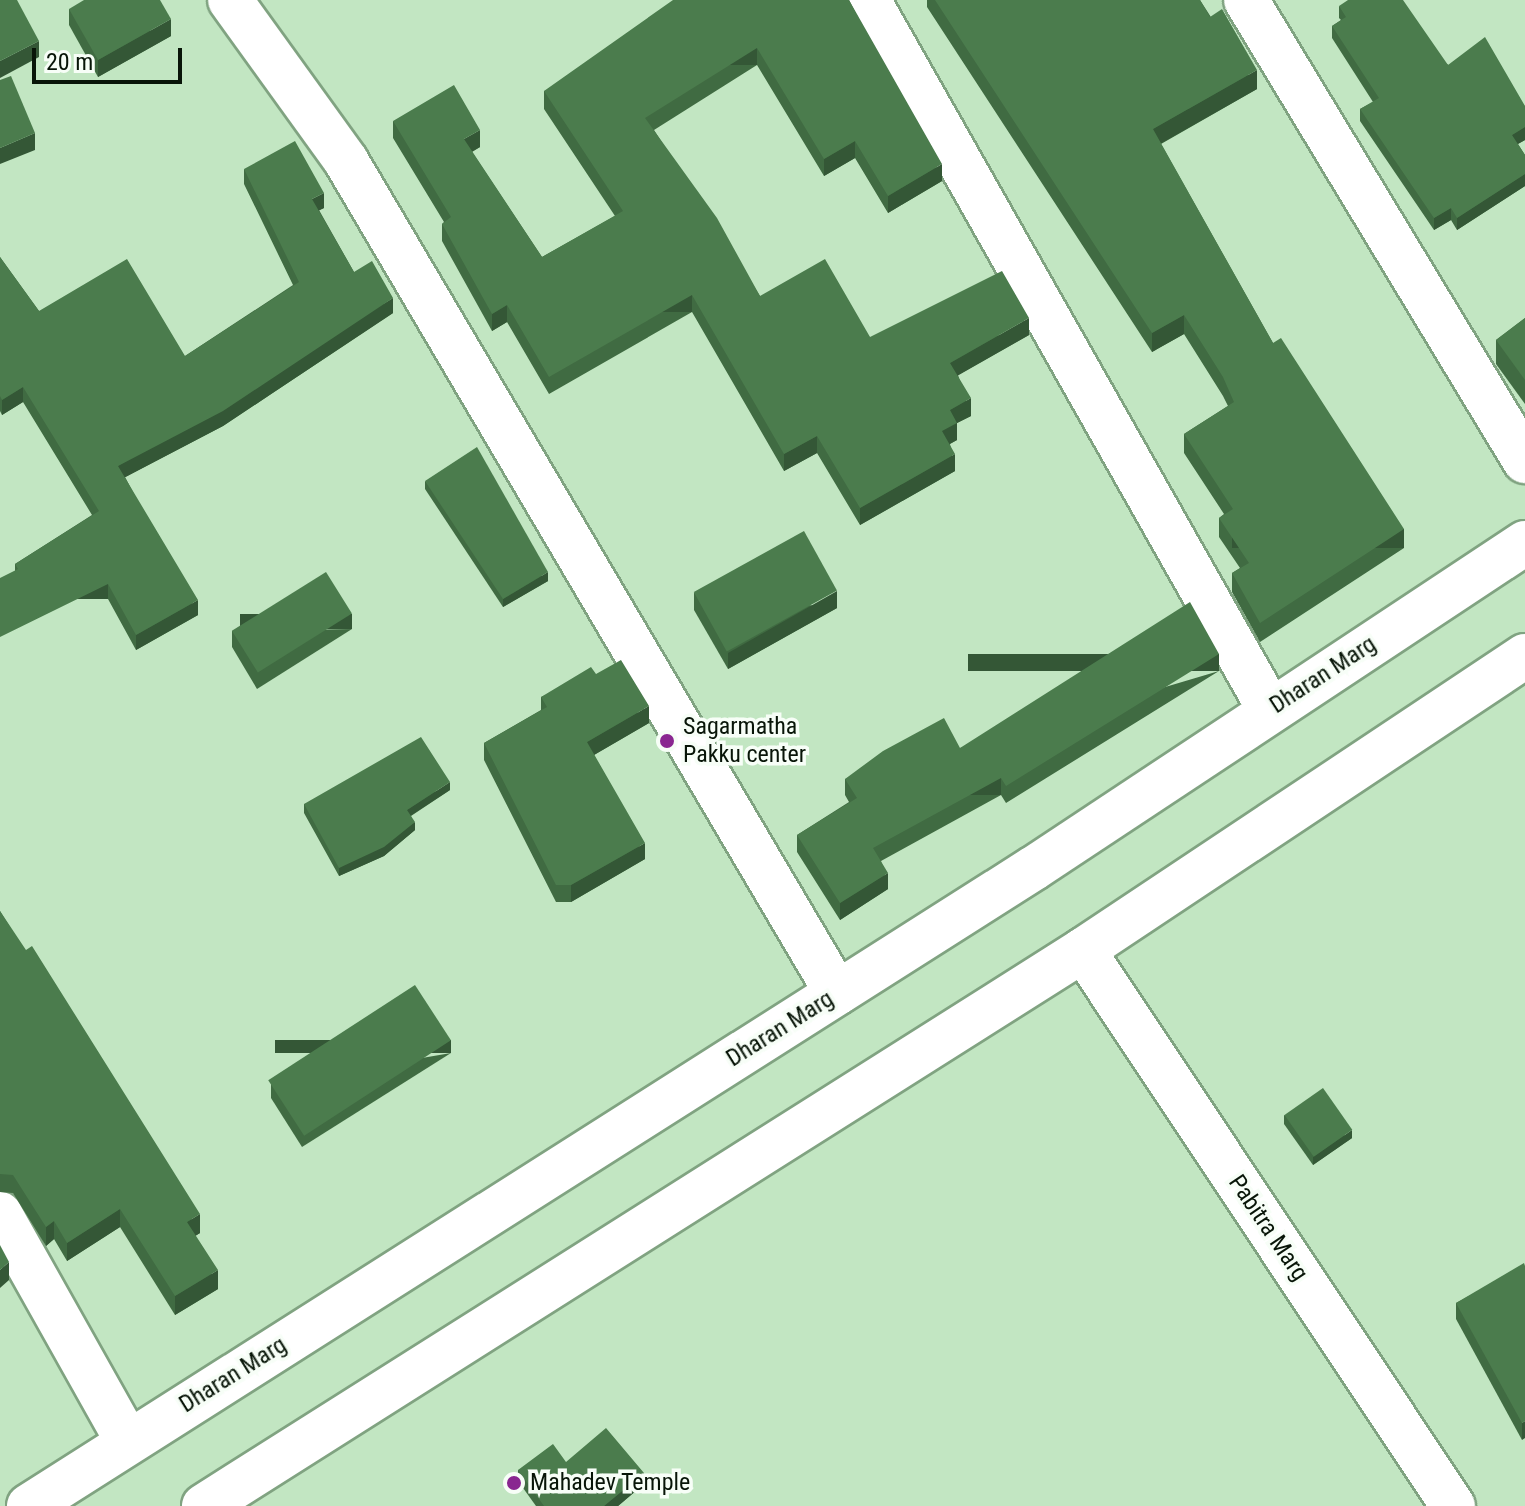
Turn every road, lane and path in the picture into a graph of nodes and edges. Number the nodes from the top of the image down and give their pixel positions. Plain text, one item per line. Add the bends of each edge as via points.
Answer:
1 (230, 0) edge
2 (868, 0) edge
3 (1246, 0) edge
4 (1525, 461) edge
5 (1525, 543) edge
6 (1525, 656) edge
7 (1270, 710) junction
8 (1083, 950) junction
9 (837, 993) junction
10 (0, 1214) edge
11 (128, 1442) junction
12 (29, 1506) edge
13 (204, 1506) edge
14 (1453, 1506) edge

1 - 9 street via 346,161
2 - 7 street
3 - 4 street
5 - 7 street, Dharan Marg
6 - 8 street
7 - 9 street, Dharan Marg
8 - 13 street
8 - 14 street, Pabitra Marg
9 - 11 street, Dharan Marg
10 - 11 street
11 - 12 street, Dharan Marg

